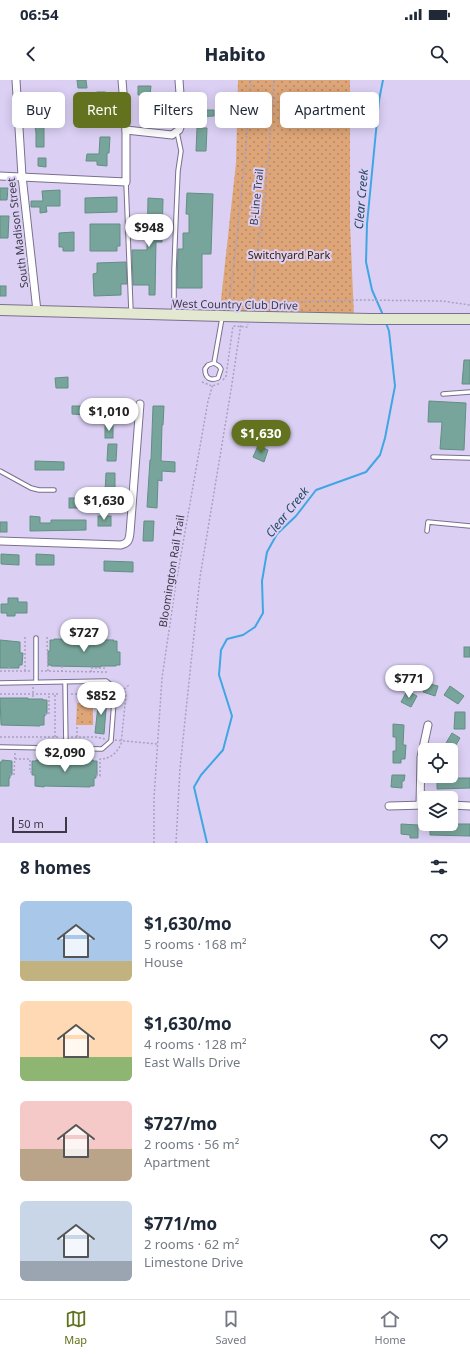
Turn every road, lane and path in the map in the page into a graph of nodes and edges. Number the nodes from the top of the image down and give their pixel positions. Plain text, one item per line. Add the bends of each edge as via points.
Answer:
1 (16, 80) edge
2 (122, 80) edge
3 (179, 80) edge
4 (250, 80) edge
5 (274, 80) edge
6 (126, 130) junction
7 (177, 132) junction
8 (0, 176) edge
9 (22, 176) junction
10 (126, 182) junction
11 (250, 303) junction
12 (228, 305) junction
13 (470, 305) edge
14 (202, 307) dead end
15 (0, 310) edge
16 (37, 311) junction
17 (131, 313) junction
18 (174, 315) junction
19 (222, 316) junction
20 (245, 316) junction
21 (470, 319) edge
22 (241, 327) junction
23 (247, 327) dead end
24 (214, 363) junction
25 (470, 392) edge
26 (443, 394) dead end
27 (140, 404) dead end
28 (433, 457) dead end
29 (470, 458) edge
30 (0, 471) edge
31 (54, 490) dead end
32 (422, 522) dead end
33 (428, 522) junction
34 (470, 526) edge
35 (427, 531) dead end
36 (0, 542) edge
37 (25, 637) dead end
38 (47, 637) dead end
39 (36, 638) dead end
40 (62, 666) dead end
41 (106, 666) dead end
42 (9, 667) dead end
43 (0, 671) edge
44 (9, 671) junction
45 (25, 671) junction
46 (32, 671) dead end
47 (41, 672) dead end
48 (48, 672) junction
49 (62, 672) junction
50 (91, 672) junction
51 (108, 672) dead end
52 (36, 682) junction
53 (66, 682) junction
54 (0, 683) edge
55 (33, 687) dead end
56 (0, 694) edge
57 (4, 694) junction
58 (33, 694) junction
59 (49, 694) junction
60 (55, 694) junction
61 (62, 694) dead end
62 (71, 694) dead end
63 (110, 694) dead end
64 (4, 698) dead end
65 (33, 699) dead end
66 (45, 714) dead end
67 (77, 725) dead end
68 (428, 725) dead end
69 (0, 737) edge
70 (55, 737) junction
71 (62, 737) dead end
72 (71, 737) dead end
73 (77, 737) junction
74 (106, 739) dead end
75 (115, 740) dead end
76 (158, 744) junction
77 (0, 747) edge
78 (66, 748) junction
79 (47, 752) dead end
80 (83, 753) dead end
81 (15, 754) dead end
82 (15, 759) junction
83 (47, 760) dead end
84 (83, 760) dead end
85 (32, 772) dead end
86 (10, 775) dead end
87 (422, 791) edge
88 (418, 805) edge
89 (389, 806) dead end
90 (458, 806) edge
91 (470, 806) edge
92 (154, 843) edge
93 (176, 843) edge

1 - 9 street, South Madison Street
2 - 6 street
3 - 7 street via 182,122
4 - 12 path via 238,234
5 - 11 path, B-Line Trail via 266,188
6 - 7 street via 172,135
6 - 10 street
7 - 18 lane via 181,151 178,171
8 - 9 street
9 - 10 street
9 - 16 street, South Madison Street
10 - 17 lane
11 - 12 path
11 - 13 path via 404,300
11 - 20 path, B-Line Trail
12 - 14 path
15 - 16 main road, West Country Club Drive
16 - 17 main road, West Country Club Drive
17 - 18 main road, West Country Club Drive
18 - 19 main road, West Country Club Drive
19 - 20 main road, West Country Club Drive
19 - 24 lane
20 - 21 main road, West Country Club Drive
20 - 22 path, B-Line Trail
22 - 23 path
22 - 76 path, Bloomington Rail Trail via 233,326 226,376 219,385 212,386 208,401 162,678
22 - 93 path, B-Line Trail via 200,577 180,768
24 - 24 lane via 221,369 218,378 213,380 205,374 205,369
25 - 26 lane
27 - 36 street via 130,534 126,544
28 - 29 lane
30 - 31 lane via 31,488
32 - 33 lane
33 - 34 lane
33 - 35 lane
37 - 45 path
38 - 48 path
39 - 52 lane
40 - 49 path
41 - 50 path via 91,668
42 - 44 path
43 - 44 path
44 - 45 path
45 - 46 path
47 - 48 path
48 - 49 path
49 - 50 path
50 - 51 path
52 - 53 lane
52 - 54 lane
53 - 78 lane
53 - 78 lane via 106,681 116,688 111,741 102,748
55 - 58 path
56 - 57 path
57 - 58 path
57 - 64 path
58 - 59 path
58 - 65 path
59 - 60 path
59 - 66 path via 49,714
60 - 61 path
60 - 70 path
62 - 63 path
67 - 73 path
68 - 87 street via 421,757
69 - 70 path
70 - 71 path
72 - 73 path
73 - 74 path
75 - 76 path
76 - 92 path, Bloomington Rail Trail
77 - 78 lane
79 - 83 path
80 - 84 path
81 - 82 path
82 - 85 path via 30,759
82 - 86 path via 14,775
88 - 89 street
90 - 91 street

